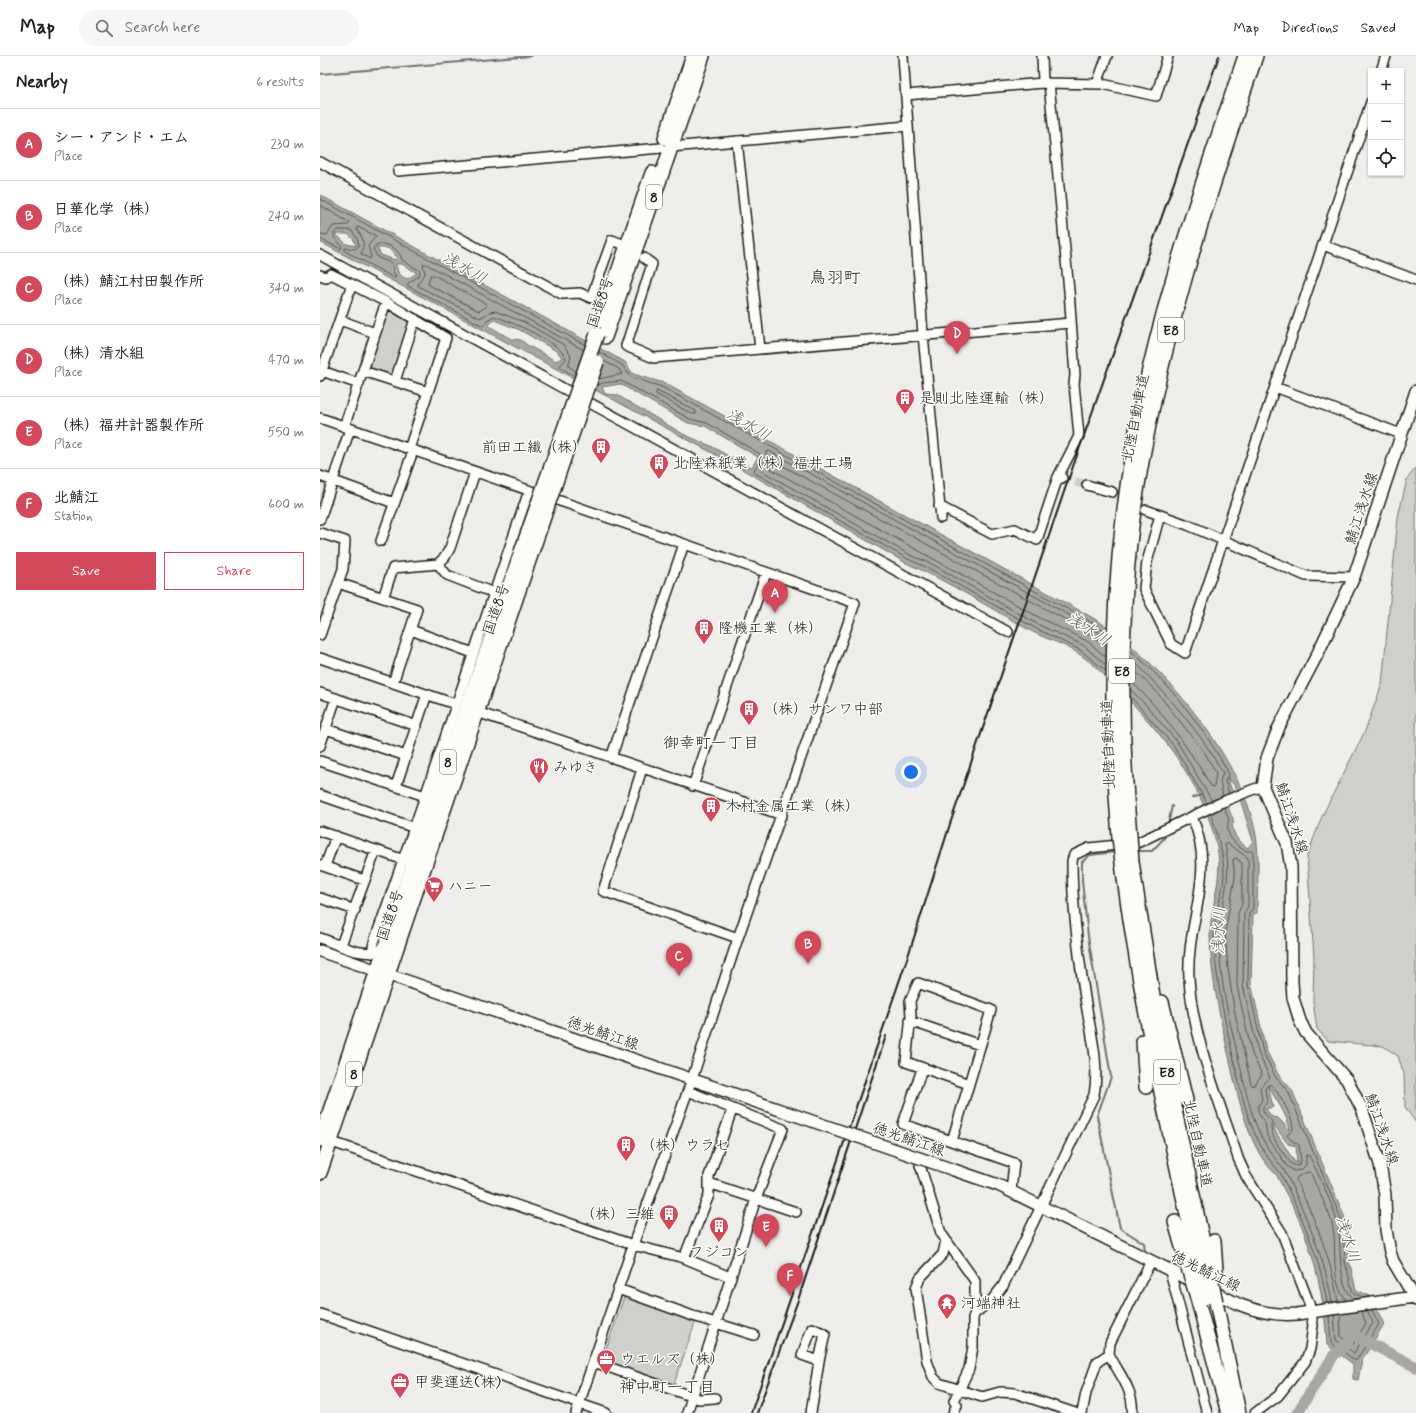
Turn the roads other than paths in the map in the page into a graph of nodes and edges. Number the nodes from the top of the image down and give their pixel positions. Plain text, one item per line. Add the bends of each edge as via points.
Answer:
1 (693, 56) edge
2 (703, 56) edge
3 (904, 56) edge
4 (1042, 56) edge
5 (1107, 56) edge
6 (1168, 56) edge
7 (1245, 56) edge
8 (1256, 56) edge
9 (1386, 56) edge
10 (1382, 68) edge
11 (1046, 83) junction
12 (1097, 84) junction
13 (906, 95) junction
14 (1370, 104) edge
15 (907, 126) junction
16 (737, 141) junction
17 (666, 148) junction
18 (320, 162) edge
19 (398, 171) dead end
20 (620, 243) dead end
21 (1323, 245) junction
22 (320, 255) edge
23 (644, 258) dead end
24 (320, 275) edge
25 (1416, 280) edge
26 (352, 284) junction
27 (386, 302) junction
28 (415, 319) junction
29 (340, 320) junction
30 (1071, 323) junction
31 (376, 333) junction
32 (923, 335) junction
33 (760, 349) junction
34 (363, 371) junction
35 (321, 374) edge
36 (395, 381) junction
37 (359, 384) junction
38 (1275, 387) junction
39 (1416, 391) edge
40 (428, 392) junction
41 (320, 418) edge
42 (347, 428) junction
43 (1400, 434) junction
44 (411, 450) junction
45 (475, 472) junction
46 (320, 476) edge
47 (333, 481) junction
48 (1086, 485) tunnel mouth
49 (529, 491) junction
50 (1112, 492) tunnel mouth
51 (556, 500) junction
52 (394, 503) junction
53 (939, 506) junction
54 (1146, 510) tunnel mouth
55 (1160, 514) junction
56 (940, 518) dead end
57 (320, 519) edge
58 (320, 533) edge
59 (1222, 540) junction
60 (381, 541) dead end
61 (684, 544) junction
62 (526, 554) junction
63 (438, 564) junction
64 (766, 573) junction
65 (1354, 577) junction
66 (338, 583) junction
67 (494, 593) junction
68 (383, 598) junction
69 (1119, 611) junction
70 (411, 630) junction
71 (1008, 632) dead end
72 (320, 635) edge
73 (473, 652) junction
74 (320, 658) edge
75 (393, 683) junction
76 (320, 693) edge
77 (427, 694) junction
78 (336, 698) junction
79 (455, 704) junction
80 (480, 713) junction
81 (417, 726) junction
82 (326, 729) junction
83 (320, 746) edge
84 (406, 756) junction
85 (611, 758) junction
86 (320, 761) edge
87 (642, 769) junction
88 (396, 786) junction
89 (693, 786) junction
90 (1259, 788) junction
91 (320, 795) edge
92 (425, 796) junction
93 (782, 815) junction
94 (1193, 816) junction
95 (415, 828) junction
96 (320, 831) edge
97 (336, 836) junction
98 (1124, 836) junction
99 (376, 850) junction
100 (404, 860) junction
101 (323, 866) edge
102 (364, 880) junction
103 (320, 898) edge
104 (1132, 899) junction
105 (355, 910) junction
106 (320, 938) edge
107 (738, 938) junction
108 (341, 945) junction
109 (386, 948) junction
110 (320, 951) edge
111 (372, 953) junction
112 (383, 974) junction
113 (910, 1021) junction
114 (980, 1045) junction
115 (922, 1069) junction
116 (692, 1079) junction
117 (969, 1084) junction
118 (1146, 1087) dead end
119 (688, 1091) junction
120 (1186, 1100) dead end
121 (732, 1110) junction
122 (323, 1140) edge
123 (952, 1140) junction
124 (920, 1165) dead end
125 (320, 1173) edge
126 (708, 1183) junction
127 (1011, 1192) junction
128 (756, 1200) junction
129 (1042, 1206) junction
130 (796, 1212) dead end
131 (1175, 1222) dead end
132 (946, 1240) junction
133 (1214, 1241) dead end
134 (632, 1246) junction
135 (684, 1258) junction
136 (1151, 1261) junction
137 (1170, 1271) junction
138 (730, 1277) junction
139 (1210, 1278) junction
140 (618, 1289) junction
141 (1415, 1299) edge
142 (1209, 1300) junction
143 (1313, 1312) junction
144 (975, 1313) junction
145 (320, 1314) edge
146 (716, 1323) junction
147 (754, 1335) dead end
148 (1109, 1354) junction
149 (819, 1361) dead end
150 (594, 1362) junction
151 (960, 1390) junction
152 (692, 1396) junction
153 (715, 1398) dead end
154 (579, 1404) junction
155 (1233, 1412) edge
156 (576, 1413) edge
157 (606, 1413) edge
158 (687, 1413) edge
159 (811, 1413) edge
160 (957, 1413) edge
161 (1075, 1413) edge
162 (1082, 1413) edge
163 (1132, 1413) edge
164 (1207, 1413) edge
165 (1255, 1413) edge

1 - 17 highway, 国道8号 / 8
2 - 17 highway, 国道8号 / 8
3 - 13 street
4 - 11 street
5 - 12 street
6 - 12 street via 1156,96
7 - 69 highway, 北陸自動車道 / E8 via 1197,201 1150,370 1126,496
8 - 69 highway, 北陸自動車道 / E8 via 1189,262 1155,396
9 - 10 street
11 - 12 street
11 - 13 street
11 - 30 street
13 - 15 street
14 - 21 street
15 - 16 street
15 - 32 street
16 - 17 street
16 - 33 street
17 - 19 street
17 - 62 highway, 国道8号 / 8, bridge
18 - 20 street via 562,294 580,294 591,298 612,240
21 - 25 street
21 - 38 street
22 - 71 street
23 - 33 street via 652,264 626,346 654,358
24 - 26 street via 326,277 331,274
26 - 27 street
26 - 29 street
27 - 28 street
27 - 31 street
28 - 36 street
28 - 40 street via 446,338
29 - 31 street
29 - 35 street
30 - 32 street
30 - 53 street via 1079,436 1060,477 1037,540 1015,529 992,534
31 - 34 street
32 - 33 street
32 - 53 street
34 - 36 street
34 - 37 street
35 - 37 street
36 - 40 street
37 - 42 street
38 - 43 street
38 - 59 street via 1264,412
39 - 43 main road, 鯖江浅水線
40 - 44 street
41 - 42 street
42 - 44 street
42 - 47 street
43 - 65 main road, 鯖江浅水線
44 - 45 street
44 - 52 street
45 - 49 street
45 - 63 street via 450,548
46 - 47 street
47 - 52 street
47 - 57 street
48 - 50 street
49 - 51 street
49 - 67 street
51 - 61 street
51 - 80 street
52 - 60 street
53 - 56 street
54 - 55 street
55 - 59 street
55 - 59 street via 1147,562 1144,589 1171,644 1184,652
58 - 66 street via 345,541 343,569
59 - 65 street via 1306,576
61 - 64 street
61 - 85 street
62 - 80 highway, 国道8号 / 8
62 - 109 highway, 国道8号 / 8 via 435,798
63 - 67 street via 447,575
63 - 68 street via 393,568
64 - 89 street
64 - 93 street via 855,603
65 - 90 main road, 鯖江浅水線 via 1279,727
66 - 68 street
66 - 72 street
67 - 73 street
68 - 70 street via 417,609
69 - 98 highway, 北陸自動車道 / E8
69 - 98 highway, 北陸自動車道 / E8 via 1112,720
70 - 73 street
70 - 75 street
73 - 79 street
74 - 75 street
75 - 77 street
76 - 78 street
77 - 79 street
77 - 81 street
78 - 81 street
78 - 82 street
79 - 92 street
80 - 85 street
80 - 112 highway, 国道8号 / 8 via 395,949
81 - 84 street
82 - 83 street
82 - 84 street
84 - 88 street
85 - 87 street
86 - 88 street
87 - 89 street
87 - 107 street via 603,891
88 - 92 street
89 - 93 street
90 - 94 street
90 - 141 main road, 鯖江浅水線 via 1287,843 1291,867 1293,998 1300,1021 1306,1033 1347,1080 1362,1108 1380,1164 1390,1252
91 - 95 street
92 - 95 street
93 - 107 street
94 - 129 street via 1137,842 1089,848 1074,855 1072,860 1076,936 1097,1065 1097,1082 1094,1095 1054,1175
94 - 143 street via 1203,857 1189,965 1190,995 1195,1020 1238,1158 1246,1176 1282,1233
95 - 100 street
96 - 97 street
97 - 99 street
97 - 101 street
98 - 104 highway, 北陸自動車道 / E8, bridge
99 - 100 street
99 - 102 street
100 - 111 street
101 - 102 street
102 - 105 street
103 - 105 street
104 - 118 highway via 1130,940
104 - 120 highway
104 - 139 highway, 北陸自動車道 / E8 via 1150,1040
105 - 108 street
106 - 108 street
107 - 116 street
108 - 111 street
109 - 111 street
109 - 112 highway, 国道8号 / 8
110 - 112 main road, 徳光鯖江線
112 - 116 main road, 徳光鯖江線
112 - 122 highway, 国道8号 / 8
113 - 114 street
113 - 114 street via 910,1001 918,983 991,1010
113 - 115 street via 906,1062
114 - 117 street
115 - 117 street
115 - 123 street via 903,1124
116 - 119 street
116 - 127 main road, 徳光鯖江線, bridge via 998,1185
117 - 123 street
119 - 121 street
119 - 134 street
121 - 126 street
121 - 128 street via 783,1129
122 - 125 highway, 国道8号 / 8
122 - 134 street
123 - 127 street via 1014,1163
124 - 132 street via 941,1233
126 - 128 street
126 - 135 street via 708,1195
127 - 129 main road, 徳光鯖江線
128 - 130 street
128 - 138 street
129 - 136 main road, 徳光鯖江線
129 - 144 street via 1003,1286
131 - 142 highway, bridge via 1188,1268
132 - 144 street via 975,1281
132 - 151 street via 943,1254 920,1278 916,1288 927,1361 933,1377 939,1383
133 - 139 highway
134 - 135 street
134 - 140 street
135 - 138 street
136 - 137 main road, 徳光鯖江線
136 - 148 street via 1110,1343
137 - 143 main road, 徳光鯖江線 via 1238,1304 1262,1312 1285,1315
137 - 164 street
138 - 146 street
139 - 142 highway, 北陸自動車道 / E8, bridge
139 - 142 highway
140 - 146 street
140 - 150 street
141 - 143 main road, 徳光鯖江線
142 - 155 highway, 北陸自動車道 / E8
143 - 165 street via 1313,1337 1305,1362 1278,1396
144 - 151 street via 969,1369
145 - 154 street
146 - 147 street
146 - 152 street
148 - 162 street via 1097,1362
148 - 163 street via 1130,1392
149 - 159 street
150 - 152 street
150 - 154 street
151 - 160 street via 954,1401
151 - 161 street via 982,1397 1000,1392 1015,1393
152 - 153 street via 699,1399
152 - 158 street
154 - 156 street
154 - 157 street

